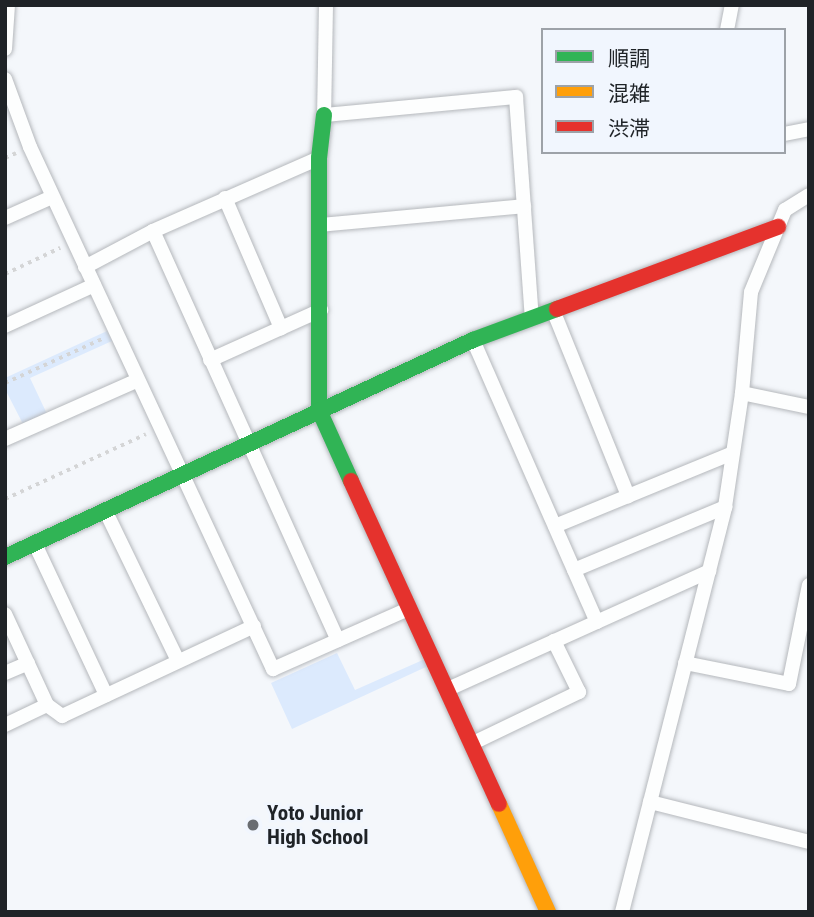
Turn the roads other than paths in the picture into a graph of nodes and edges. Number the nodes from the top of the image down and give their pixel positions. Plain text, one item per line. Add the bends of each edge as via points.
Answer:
1 (8, 5) edge
2 (326, 5) edge
3 (732, 5) edge
4 (727, 28) edge
5 (5, 49) edge
6 (5, 79) edge
7 (324, 114) junction
8 (809, 129) edge
9 (786, 134) edge
10 (319, 158) junction
11 (809, 195) edge
12 (52, 197) junction
13 (225, 198) junction
14 (524, 206) junction
15 (5, 218) edge
16 (320, 225) junction
17 (778, 227) junction
18 (152, 231) junction
19 (85, 267) junction
20 (94, 285) junction
21 (321, 310) junction
22 (553, 310) junction
23 (532, 318) junction
24 (5, 326) edge
25 (281, 328) junction
26 (473, 340) junction
27 (210, 360) junction
28 (138, 380) junction
29 (743, 393) junction
30 (809, 407) edge
31 (319, 410) junction
32 (5, 439) edge
33 (248, 443) junction
34 (733, 453) junction
35 (183, 475) junction
36 (628, 496) junction
37 (725, 507) junction
38 (106, 512) junction
39 (555, 526) junction
40 (35, 544) junction
41 (5, 557) edge
42 (574, 569) junction
43 (709, 571) junction
44 (809, 585) edge
45 (406, 610) junction
46 (5, 614) edge
47 (597, 622) junction
48 (254, 626) junction
49 (338, 640) junction
50 (554, 641) junction
51 (178, 661) junction
52 (28, 663) junction
53 (685, 663) junction
54 (5, 673) edge
55 (446, 690) junction
56 (106, 695) junction
57 (47, 705) junction
58 (5, 725) edge
59 (471, 744) junction
60 (650, 803) junction
61 (809, 842) edge
62 (548, 912) edge
63 (622, 912) edge

1 - 5 street
2 - 7 street
3 - 4 street
6 - 12 street
7 - 10 street
7 - 14 street via 516,97
8 - 9 street
10 - 13 street
10 - 16 street
11 - 17 street via 785,210
12 - 15 street
12 - 19 street
13 - 18 street
13 - 25 street
14 - 16 street
14 - 23 street
16 - 21 street
17 - 22 street
17 - 29 street via 751,292
18 - 19 street
18 - 27 street
19 - 20 street
20 - 24 street
20 - 28 street
21 - 25 street
21 - 31 street
22 - 23 street
22 - 36 street
23 - 26 street
25 - 27 street
26 - 31 street
26 - 39 street
27 - 33 street
28 - 32 street
28 - 35 street
29 - 30 street
29 - 34 street
31 - 33 street
31 - 45 street
33 - 35 street
33 - 49 street
34 - 36 street
34 - 37 street
35 - 38 street
35 - 48 street
36 - 39 street
37 - 42 street
37 - 43 street
38 - 40 street
38 - 51 street
39 - 42 street
40 - 41 street
40 - 56 street
42 - 47 street
43 - 47 street
43 - 53 street
44 - 53 street via 789,684
45 - 49 street
45 - 55 street
46 - 52 street
47 - 50 street
48 - 49 street via 273,669
48 - 51 street
50 - 55 street
50 - 59 street via 579,692
51 - 56 street
52 - 54 street
52 - 57 street
53 - 60 street
55 - 59 street
56 - 57 street via 62,716
57 - 58 street
59 - 62 street
60 - 61 street
60 - 63 street

